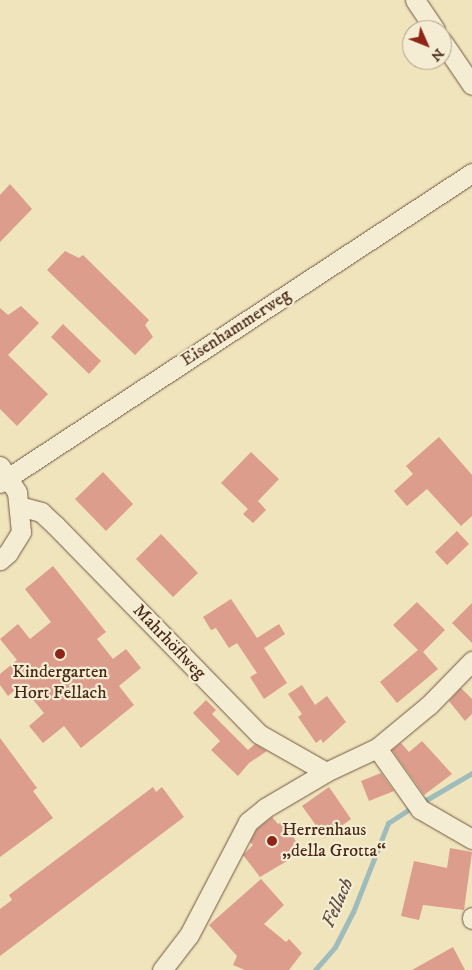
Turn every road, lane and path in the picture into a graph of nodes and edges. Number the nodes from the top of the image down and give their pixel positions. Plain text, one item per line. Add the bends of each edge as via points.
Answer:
1 (415, 0) edge
2 (428, 20) edge
3 (452, 56) edge
4 (472, 85) edge
5 (472, 173) edge
6 (3, 476) edge
7 (19, 506) junction
8 (0, 560) edge
9 (472, 661) edge
10 (377, 748) junction
11 (326, 772) junction
12 (472, 839) edge
13 (162, 970) edge

1 - 2 street
3 - 4 street
5 - 6 street, Eisenhammerweg
6 - 7 street via 17,492
7 - 8 street via 21,532
7 - 11 street, Mahrhöflweg via 40,512 55,525 259,734
9 - 10 street via 429,705
10 - 11 street
10 - 12 street via 415,804
11 - 13 street via 265,808 248,822 189,936

